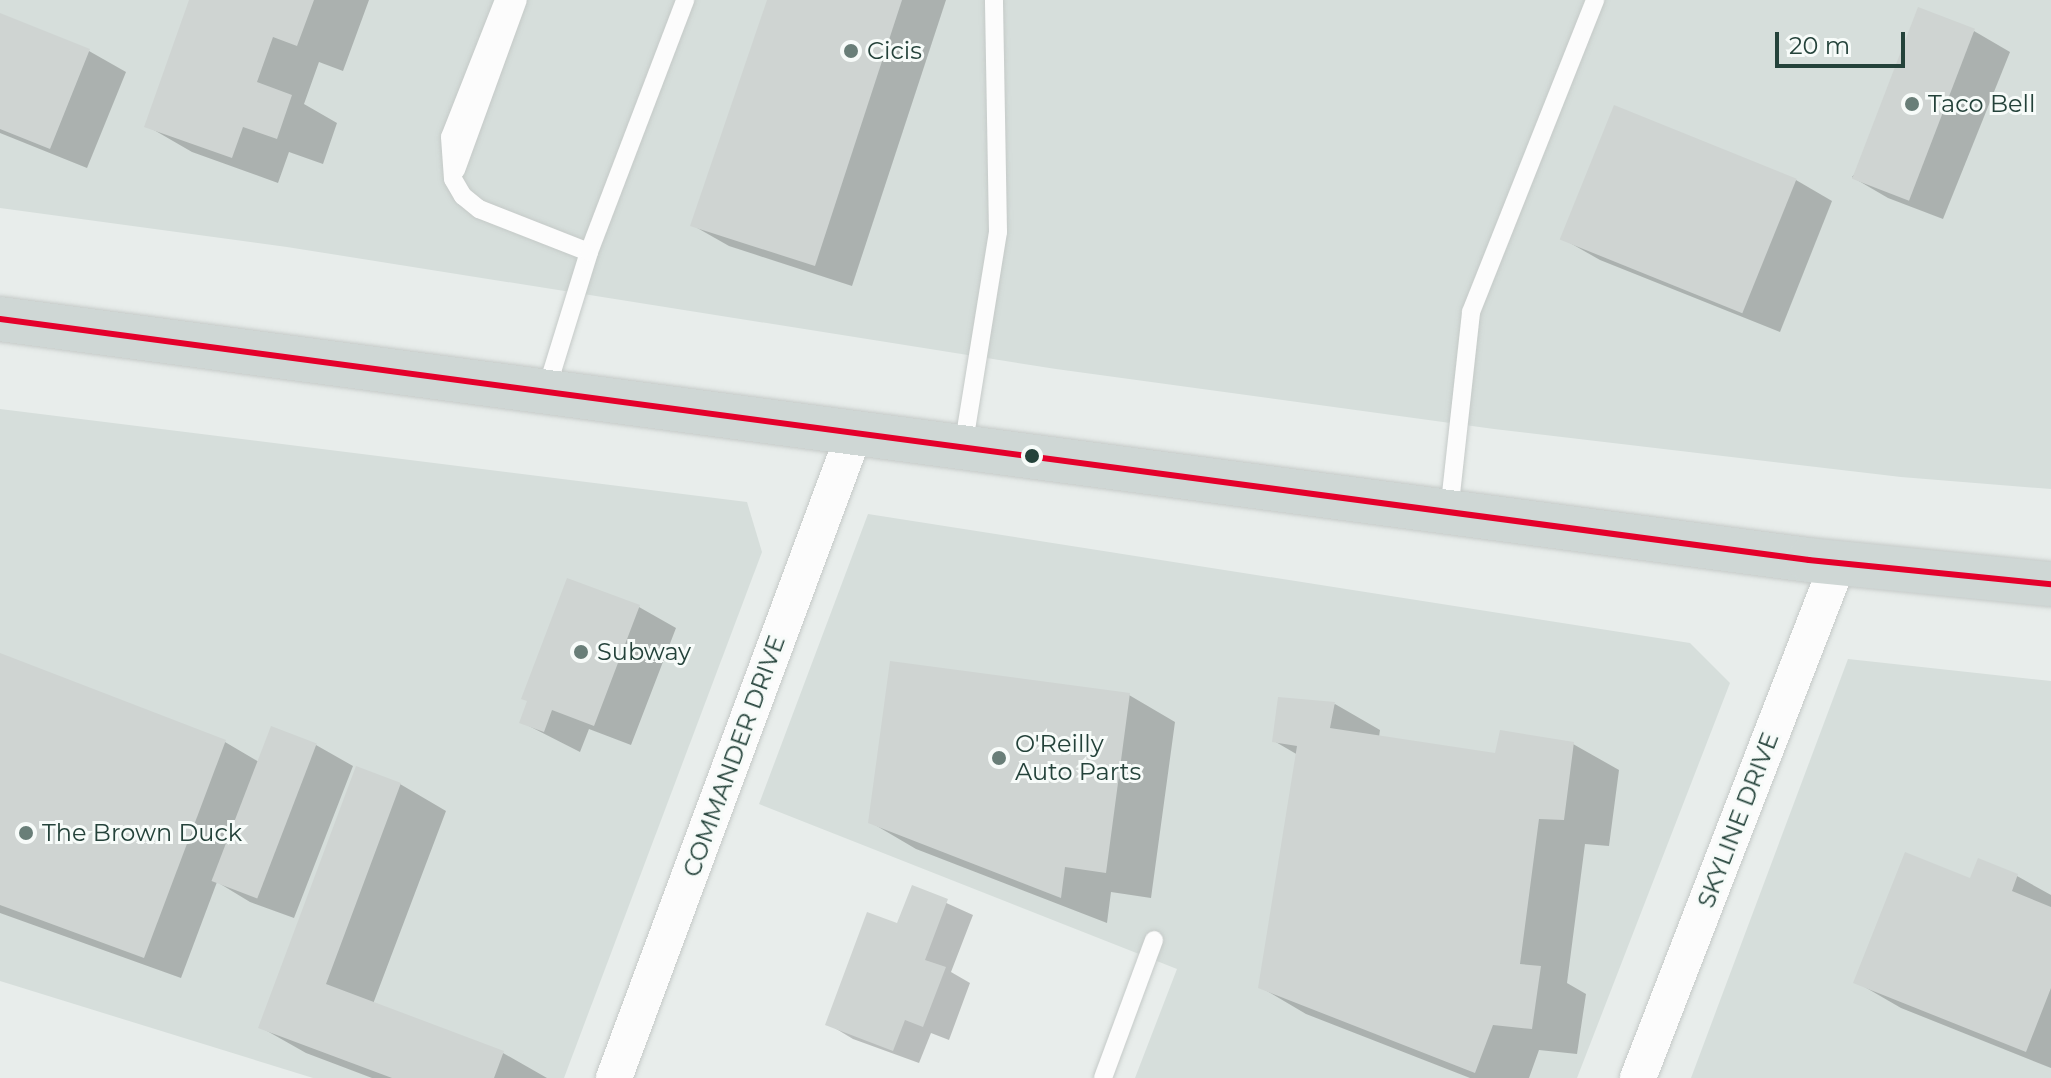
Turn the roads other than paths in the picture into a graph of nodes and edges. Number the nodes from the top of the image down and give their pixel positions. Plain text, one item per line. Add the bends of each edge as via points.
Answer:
1 (504, 0) edge
2 (518, 0) edge
3 (685, 0) edge
4 (994, 0) edge
5 (1595, 0) edge
6 (453, 179) junction
7 (589, 252) junction
8 (0, 319) edge
9 (546, 391) junction
10 (854, 434) junction
11 (963, 448) junction
12 (1449, 512) junction
13 (1838, 563) junction
14 (2051, 584) edge
15 (1154, 940) dead end
16 (614, 1078) edge
17 (1103, 1078) edge
18 (1638, 1078) edge

1 - 6 lane via 450,137
2 - 6 lane
3 - 7 lane
4 - 11 lane via 998,232
5 - 12 lane via 1471,312
6 - 7 lane via 479,209
7 - 9 lane
8 - 9 main road
9 - 10 main road
10 - 11 main road
10 - 16 street, COMMANDER DRIVE
11 - 12 main road
12 - 13 main road
13 - 14 main road
13 - 18 street, SKYLINE DRIVE
15 - 17 lane

